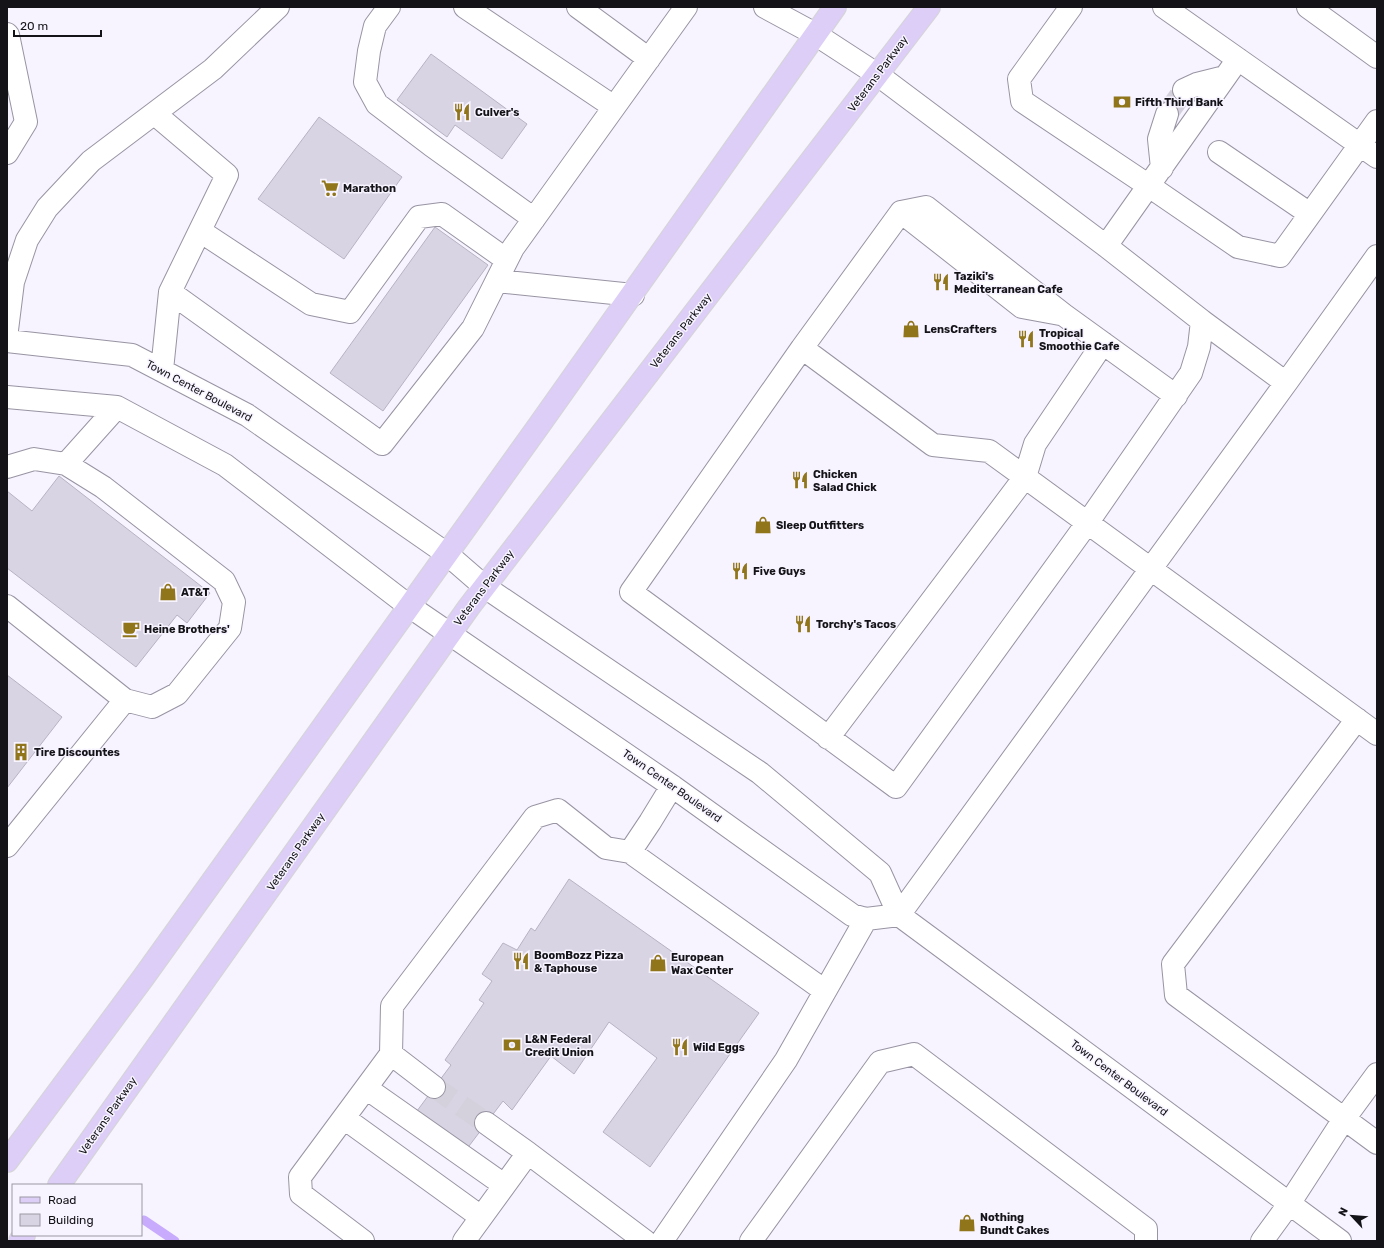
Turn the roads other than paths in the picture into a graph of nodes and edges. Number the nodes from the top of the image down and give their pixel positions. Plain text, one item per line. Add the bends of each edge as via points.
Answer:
1 (278, 7) edge
2 (389, 7) edge
3 (464, 7) edge
4 (578, 7) edge
5 (686, 7) edge
6 (765, 7) edge
7 (835, 7) edge
8 (929, 7) edge
9 (1070, 7) edge
10 (1164, 7) edge
11 (1308, 7) edge
12 (7, 34) edge
13 (815, 34) junction
14 (1377, 57) edge
15 (649, 59) junction
16 (1238, 59) junction
17 (878, 75) junction
18 (1226, 77) junction
19 (1184, 90) tunnel mouth
20 (614, 107) junction
21 (155, 114) junction
22 (1167, 114) tunnel mouth
23 (1377, 121) edge
24 (1368, 151) edge
25 (1219, 152) dead end
26 (7, 153) edge
27 (1162, 168) junction
28 (1149, 186) junction
29 (1310, 214) junction
30 (534, 218) junction
31 (200, 231) junction
32 (1106, 246) junction
33 (1377, 256) edge
34 (507, 260) junction
35 (497, 281) junction
36 (170, 292) junction
37 (633, 294) junction
38 (1202, 321) junction
39 (7, 330) edge
40 (7, 341) edge
41 (1103, 343) junction
42 (802, 348) junction
43 (162, 370) junction
44 (1286, 382) junction
45 (1176, 396) junction
46 (7, 397) edge
47 (117, 407) junction
48 (66, 464) junction
49 (7, 467) edge
50 (1026, 477) junction
51 (1088, 522) junction
52 (447, 554) junction
53 (1151, 569) junction
54 (485, 587) junction
55 (7, 606) edge
56 (410, 606) junction
57 (450, 633) junction
58 (125, 700) junction
59 (1357, 719) junction
60 (1377, 734) edge
61 (828, 738) junction
62 (672, 786) junction
63 (7, 846) edge
64 (630, 852) junction
65 (899, 915) junction
66 (866, 919) junction
67 (825, 992) junction
68 (391, 1054) junction
69 (1377, 1074) edge
70 (434, 1087) tunnel mouth
71 (366, 1088) junction
72 (344, 1118) junction
73 (1344, 1119) junction
74 (486, 1123) tunnel mouth
75 (1377, 1143) edge
76 (528, 1153) junction
77 (7, 1161) edge
78 (60, 1184) edge
79 (504, 1185) junction
80 (1289, 1204) junction
81 (481, 1218) junction
82 (363, 1241) edge
83 (464, 1241) edge
84 (645, 1241) edge
85 (662, 1241) edge
86 (751, 1241) edge
87 (1146, 1241) edge
88 (1262, 1241) edge
89 (1340, 1241) edge

1 - 21 street via 213,69
2 - 30 street via 375,26 365,82 377,104
3 - 20 street
4 - 15 street
5 - 15 street
6 - 13 street
7 - 13 main road
8 - 17 main road, Veterans Parkway
9 - 28 street via 1019,80 1022,102
10 - 16 street
11 - 14 street
12 - 26 street via 26,122
13 - 17 street
13 - 37 main road
15 - 20 street
16 - 18 street
16 - 24 street
17 - 32 street
17 - 54 main road, Veterans Parkway
18 - 19 street
18 - 27 street
20 - 30 street
21 - 31 street via 227,175
21 - 39 street via 91,161 47,208 27,240 13,282
22 - 27 street via 1159,139
23 - 24 street
24 - 29 street
25 - 29 street
27 - 28 street
28 - 29 street via 1238,247 1280,256
28 - 32 street
30 - 34 street
31 - 34 street via 312,304 350,312 419,217 442,214
31 - 36 street
32 - 38 street
33 - 44 street
34 - 35 street
35 - 36 street via 473,328 382,444
35 - 37 street
36 - 43 street
37 - 52 main road
38 - 44 street
38 - 45 street via 1199,348 1191,373
40 - 43 street, Town Center Boulevard via 132,355
41 - 42 street via 926,207 901,212
41 - 45 street
41 - 50 street via 1035,444
42 - 50 street via 933,445 989,451
42 - 61 street via 631,592
43 - 52 street, Town Center Boulevard via 247,415
44 - 53 street
45 - 51 street
46 - 47 street
47 - 48 street
47 - 56 street via 225,465
48 - 49 street via 34,459
48 - 58 street via 103,487 224,581 234,602 230,628 177,694 152,707
50 - 51 street
50 - 61 street
51 - 53 street
51 - 61 street via 896,787
52 - 54 street, Town Center Boulevard
52 - 56 main road
53 - 59 street
53 - 65 street
54 - 57 main road, Veterans Parkway
54 - 65 street, Town Center Boulevard via 760,773 880,873
55 - 58 street
56 - 57 street, Town Center Boulevard
56 - 77 main road via 143,978
57 - 62 street, Town Center Boulevard
57 - 78 main road, Veterans Parkway
58 - 63 street
59 - 60 street
59 - 73 street via 1173,964 1176,995
62 - 64 street
62 - 66 street, Town Center Boulevard via 852,915
64 - 67 street
64 - 68 street via 606,848 558,810 535,817 392,1006
65 - 66 street, Town Center Boulevard
65 - 80 street, Town Center Boulevard
66 - 67 street
67 - 85 street via 786,1060
68 - 70 street
68 - 71 street
69 - 73 street
71 - 72 street
71 - 79 street
72 - 81 street
72 - 82 street via 300,1177 301,1194
73 - 75 street
73 - 80 street
74 - 76 street
76 - 79 street
76 - 84 street
79 - 81 street
80 - 88 street
80 - 89 street, Town Center Boulevard
81 - 83 street
86 - 87 street via 880,1062 914,1054 1146,1229

